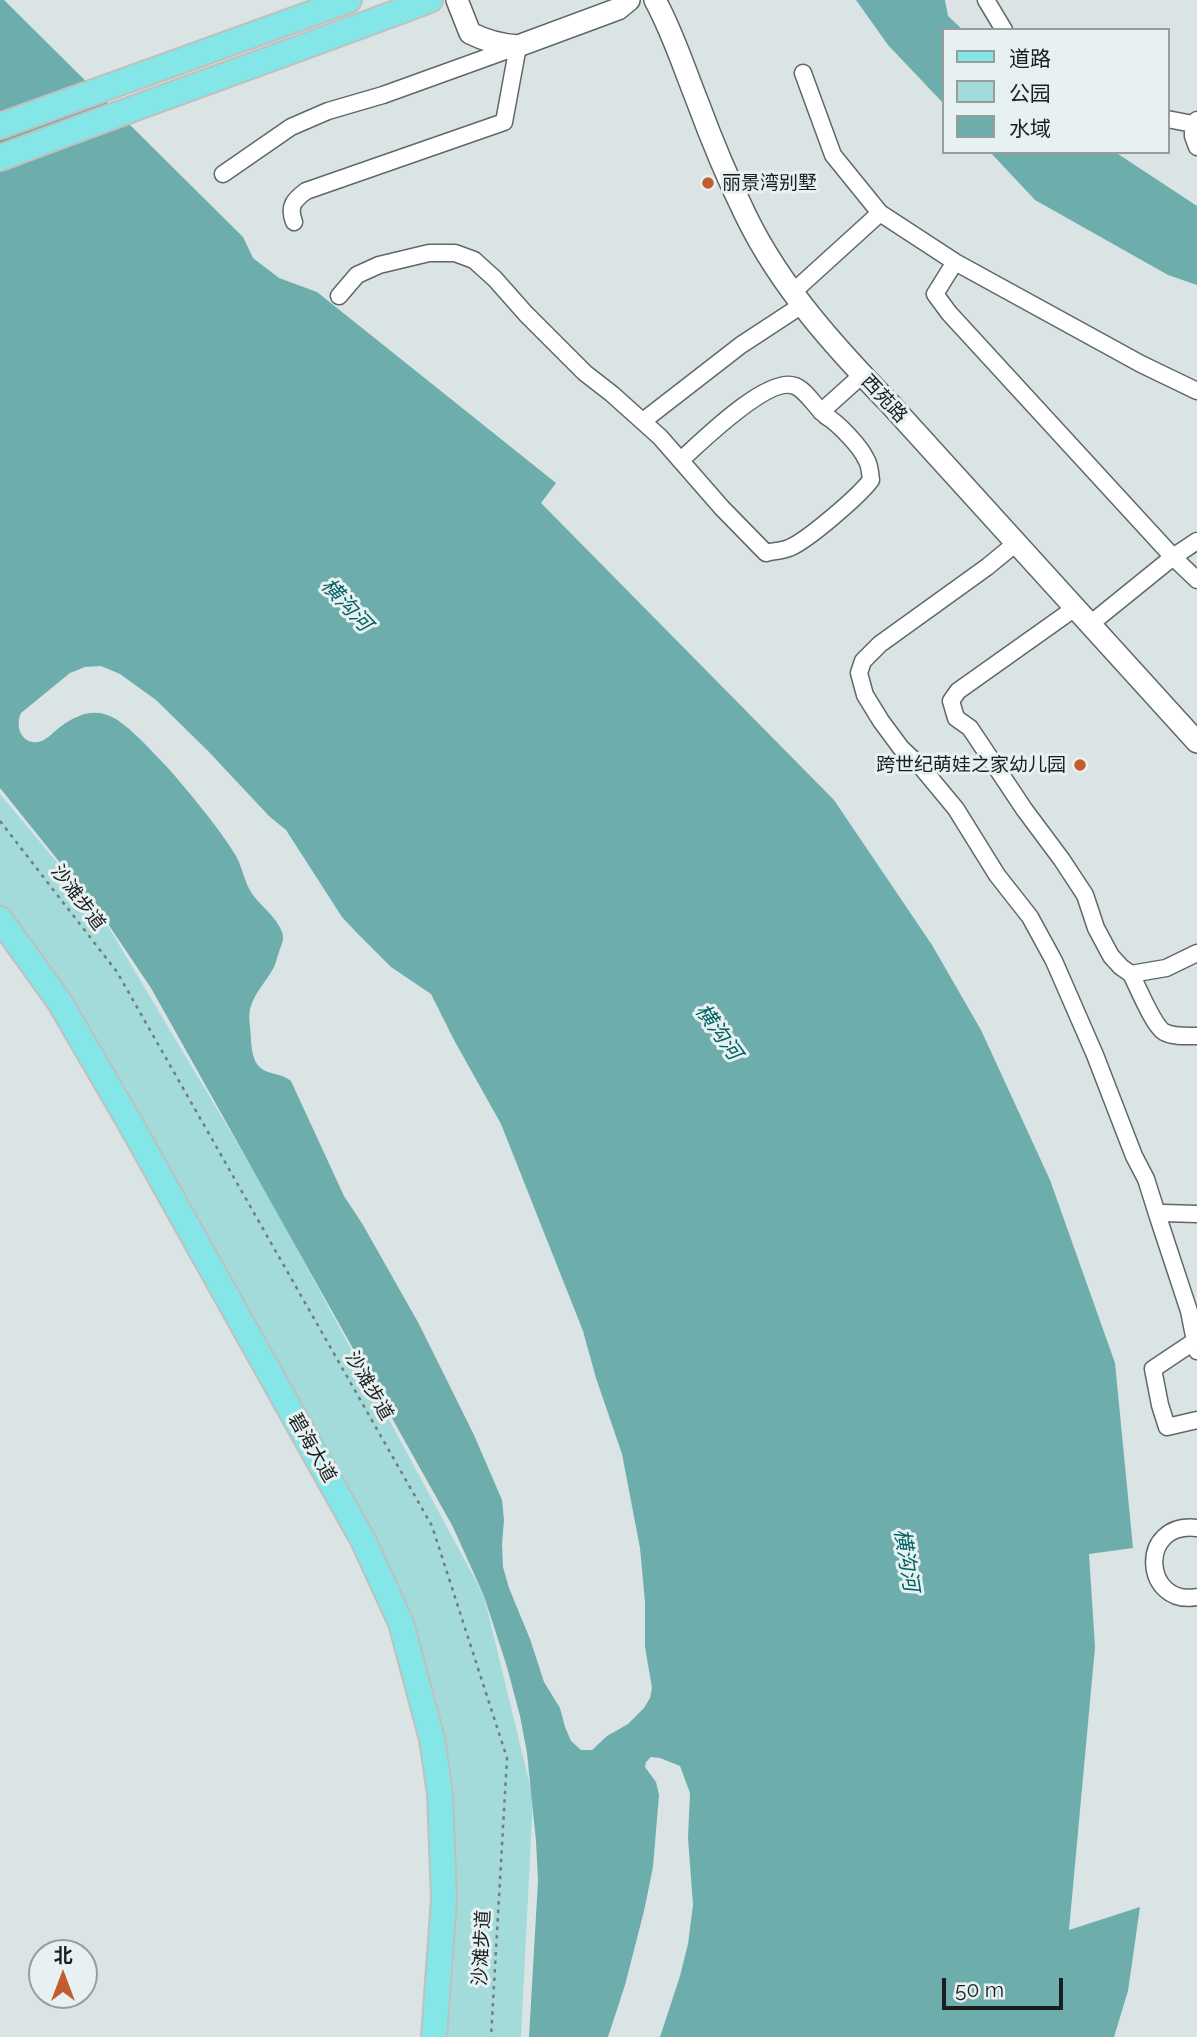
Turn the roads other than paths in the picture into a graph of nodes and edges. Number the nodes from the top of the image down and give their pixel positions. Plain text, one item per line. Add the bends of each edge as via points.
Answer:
1 (349, 0) edge
2 (430, 0) edge
3 (457, 0) edge
4 (629, 0) edge
5 (655, 0) edge
6 (986, 0) edge
7 (1003, 28) edge
8 (519, 46) junction
9 (803, 73) dead end
10 (1169, 119) edge
11 (1195, 122) edge
12 (0, 126) edge
13 (1197, 147) edge
14 (0, 158) edge
15 (223, 174) dead end
16 (880, 213) junction
17 (293, 222) dead end
18 (955, 262) junction
19 (340, 296) dead end
20 (798, 299) junction
21 (862, 375) junction
22 (1197, 391) edge
23 (821, 412) junction
24 (643, 421) junction
25 (681, 460) junction
26 (1197, 541) edge
27 (1015, 544) junction
28 (1173, 557) junction
29 (1197, 580) edge
30 (1075, 607) junction
31 (1089, 625) junction
32 (1197, 742) edge
33 (0, 919) edge
34 (0, 934) edge
35 (1197, 953) edge
36 (1131, 974) junction
37 (1197, 1036) edge
38 (1197, 1214) edge
39 (1158, 1217) junction
40 (1196, 1346) edge
41 (1197, 1420) edge
42 (1197, 1528) edge
43 (1197, 1597) edge
44 (426, 2037) edge
45 (434, 2037) edge

1 - 12 main road
2 - 14 main road
3 - 8 main road via 470,33 485,41
4 - 8 main road via 618,9
5 - 20 main road, 西苑路 via 747,219
6 - 7 street
8 - 15 street via 291,127
8 - 17 street via 504,122 306,191 295,199 290,212
9 - 16 street via 833,155
10 - 11 street
11 - 13 street
16 - 18 street
16 - 20 street
18 - 22 street
18 - 28 street via 935,294 949,313
19 - 24 street via 357,275 379,265 429,253 455,253 474,260 585,373
20 - 21 main road, 西苑路
20 - 24 street
21 - 23 street
21 - 27 main road, 西苑路
23 - 25 street via 795,386 777,385
23 - 25 street via 867,460 871,480 790,548 766,553
24 - 25 street
26 - 28 street
27 - 30 main road, 西苑路
27 - 39 street via 880,644 863,661 859,673 881,721 956,809 1030,917 1095,1055
28 - 29 street
28 - 31 street
30 - 31 main road, 西苑路
30 - 36 street via 969,682 951,701 956,718 970,728 1085,895 1111,956
31 - 32 main road, 西苑路
33 - 45 main road, 碧海大道 via 91,1054 359,1532 401,1623 432,1739 440,1794 444,1899
34 - 44 main road, 碧海大道 via 52,1007 118,1118 341,1519 393,1627 423,1742 432,1797 435,1899
35 - 36 street via 1166,968
36 - 37 street via 1162,1031
38 - 39 street via 1164,1213
39 - 40 street
40 - 41 street via 1153,1370 1167,1427
42 - 43 street via 1173,1530 1156,1548 1153,1560 1160,1583 1169,1592

